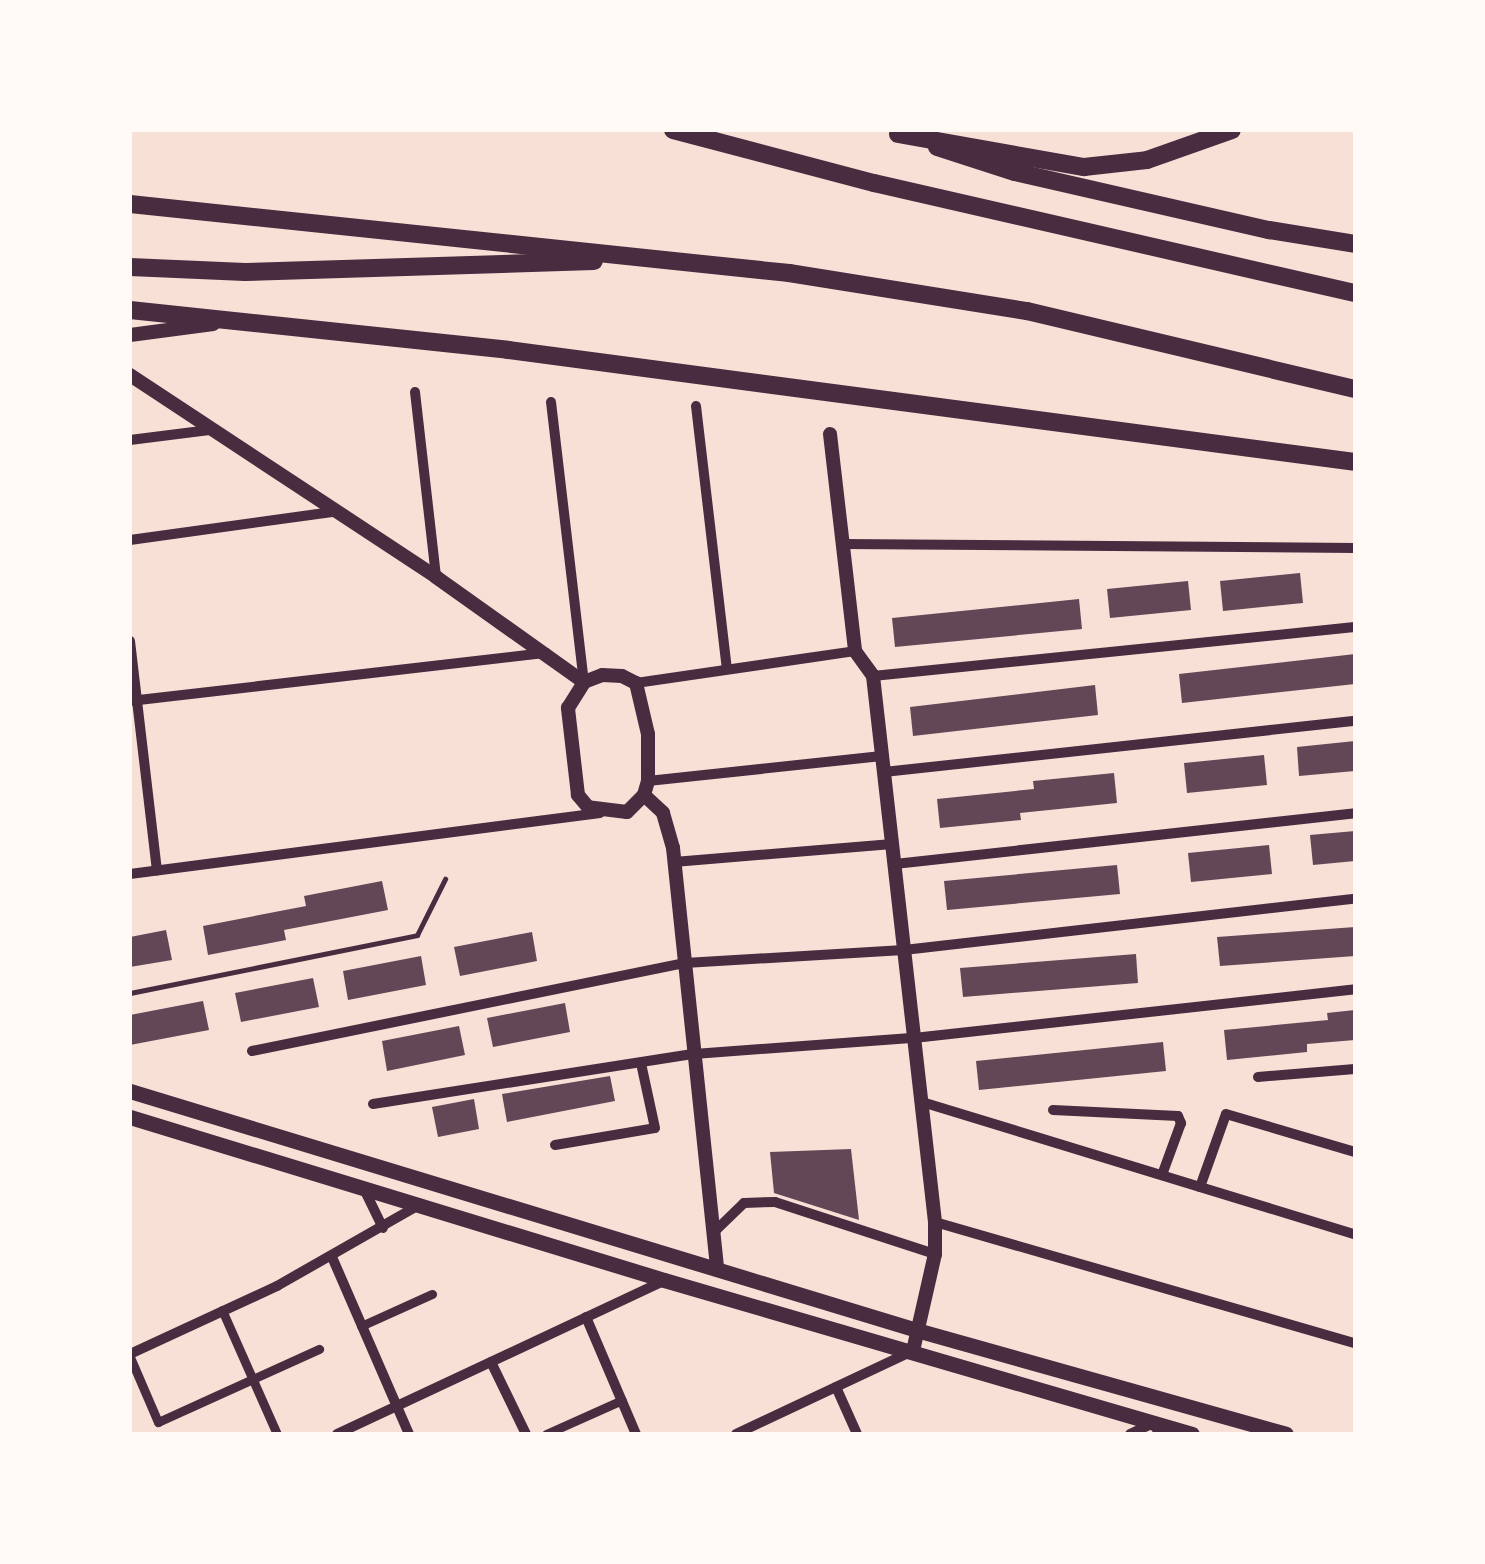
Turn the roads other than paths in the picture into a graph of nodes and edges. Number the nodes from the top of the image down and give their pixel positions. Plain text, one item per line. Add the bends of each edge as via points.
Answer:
1 (673, 130) edge
2 (1232, 130) edge
3 (892, 132) edge
4 (130, 204) edge
5 (1355, 244) edge
6 (652, 258) junction
7 (130, 267) edge
8 (1355, 292) edge
9 (130, 310) edge
10 (237, 321) junction
11 (130, 335) edge
12 (130, 375) edge
13 (1355, 389) edge
14 (414, 392) dead end
15 (551, 402) dead end
16 (696, 406) dead end
17 (209, 430) junction
18 (830, 434) dead end
19 (130, 440) edge
20 (1355, 462) edge
21 (332, 512) junction
22 (130, 540) edge
23 (843, 544) junction
24 (1355, 548) edge
25 (436, 578) junction
26 (1355, 626) edge
27 (130, 641) edge
28 (855, 652) junction
29 (548, 653) junction
30 (726, 668) junction
31 (873, 676) junction
32 (584, 682) junction
33 (636, 683) junction
34 (134, 701) edge
35 (1355, 722) edge
36 (882, 756) junction
37 (884, 772) junction
38 (646, 788) junction
39 (604, 812) junction
40 (1355, 813) edge
41 (892, 844) junction
42 (674, 862) junction
43 (894, 864) junction
44 (157, 870) junction
45 (130, 874) edge
46 (445, 880) dead end
47 (1355, 899) edge
48 (904, 950) junction
49 (685, 963) junction
50 (1355, 989) edge
51 (130, 993) edge
52 (914, 1038) junction
53 (252, 1051) dead end
54 (694, 1054) junction
55 (641, 1063) junction
56 (1355, 1069) edge
57 (1258, 1077) dead end
58 (130, 1091) edge
59 (922, 1102) junction
60 (373, 1104) dead end
61 (1053, 1110) dead end
62 (130, 1117) edge
63 (555, 1144) dead end
64 (1355, 1152) edge
65 (1162, 1175) junction
66 (361, 1186) junction
67 (1200, 1187) junction
68 (422, 1204) junction
69 (935, 1222) junction
70 (383, 1228) junction
71 (713, 1232) junction
72 (1355, 1234) edge
73 (935, 1254) junction
74 (332, 1257) junction
75 (717, 1268) junction
76 (664, 1280) junction
77 (432, 1294) dead end
78 (222, 1310) junction
79 (586, 1318) junction
80 (361, 1326) junction
81 (920, 1331) junction
82 (1355, 1344) edge
83 (319, 1349) dead end
84 (913, 1351) junction
85 (130, 1356) edge
86 (492, 1362) junction
87 (253, 1378) junction
88 (836, 1387) junction
89 (622, 1400) junction
90 (396, 1406) junction
91 (1157, 1429) edge
92 (743, 1432) edge
93 (278, 1434) edge
94 (336, 1434) edge
95 (409, 1434) edge
96 (526, 1434) edge
97 (546, 1434) edge
98 (636, 1434) edge
99 (856, 1434) edge
100 (1130, 1434) edge
101 (1192, 1434) edge
102 (1286, 1434) edge

1 - 8 main road
2 - 3 main road via 1147,160 1084,167
3 - 5 main road via 1015,172
4 - 6 main road
6 - 7 main road via 379,270
6 - 13 main road via 1027,311
9 - 10 main road
10 - 11 street
10 - 20 main road
12 - 17 street
14 - 25 street
15 - 32 street
16 - 30 street
17 - 19 street
17 - 21 street
18 - 23 street
21 - 22 street
21 - 25 street
23 - 24 street
23 - 28 street
25 - 29 street
26 - 31 street
27 - 34 street
28 - 30 street
28 - 31 street
29 - 32 street
29 - 34 street
30 - 33 street
31 - 36 street
32 - 33 street via 602,675
32 - 39 street via 568,708 578,795
33 - 38 street via 648,734
34 - 44 street
35 - 37 street
36 - 37 street
36 - 38 street
37 - 41 street
38 - 39 street via 627,812
38 - 42 street via 664,812
39 - 44 street
40 - 43 street
41 - 42 street
41 - 43 street
42 - 49 street
43 - 48 street
44 - 45 street
46 - 51 lane via 417,935
47 - 48 street
48 - 49 street
48 - 52 street
49 - 53 street
49 - 54 street
50 - 52 street
52 - 54 street
52 - 59 street
54 - 55 street
54 - 71 street
55 - 60 street
55 - 63 street via 655,1128
56 - 57 street
58 - 75 main road
59 - 65 street
59 - 69 street
61 - 65 street via 1178,1116
62 - 66 main road
64 - 67 street via 1226,1114
65 - 67 street
66 - 68 main road
66 - 70 street
67 - 72 street
68 - 70 street
68 - 76 main road
69 - 73 street
69 - 82 street
70 - 74 street
71 - 73 street via 744,1204 774,1202
71 - 75 street
73 - 81 street
74 - 78 street
74 - 80 street
75 - 81 main road
76 - 79 street
76 - 84 main road
77 - 80 street
78 - 85 street
78 - 87 street
79 - 86 street
79 - 89 street
80 - 90 street
81 - 84 street
81 - 102 main road
83 - 87 street
84 - 88 street
84 - 91 main road
85 - 87 street via 158,1422
86 - 90 street
86 - 96 street
87 - 93 street
88 - 92 street
88 - 99 street
89 - 97 street
89 - 98 street
90 - 94 street
90 - 95 street
91 - 100 street
91 - 101 main road

